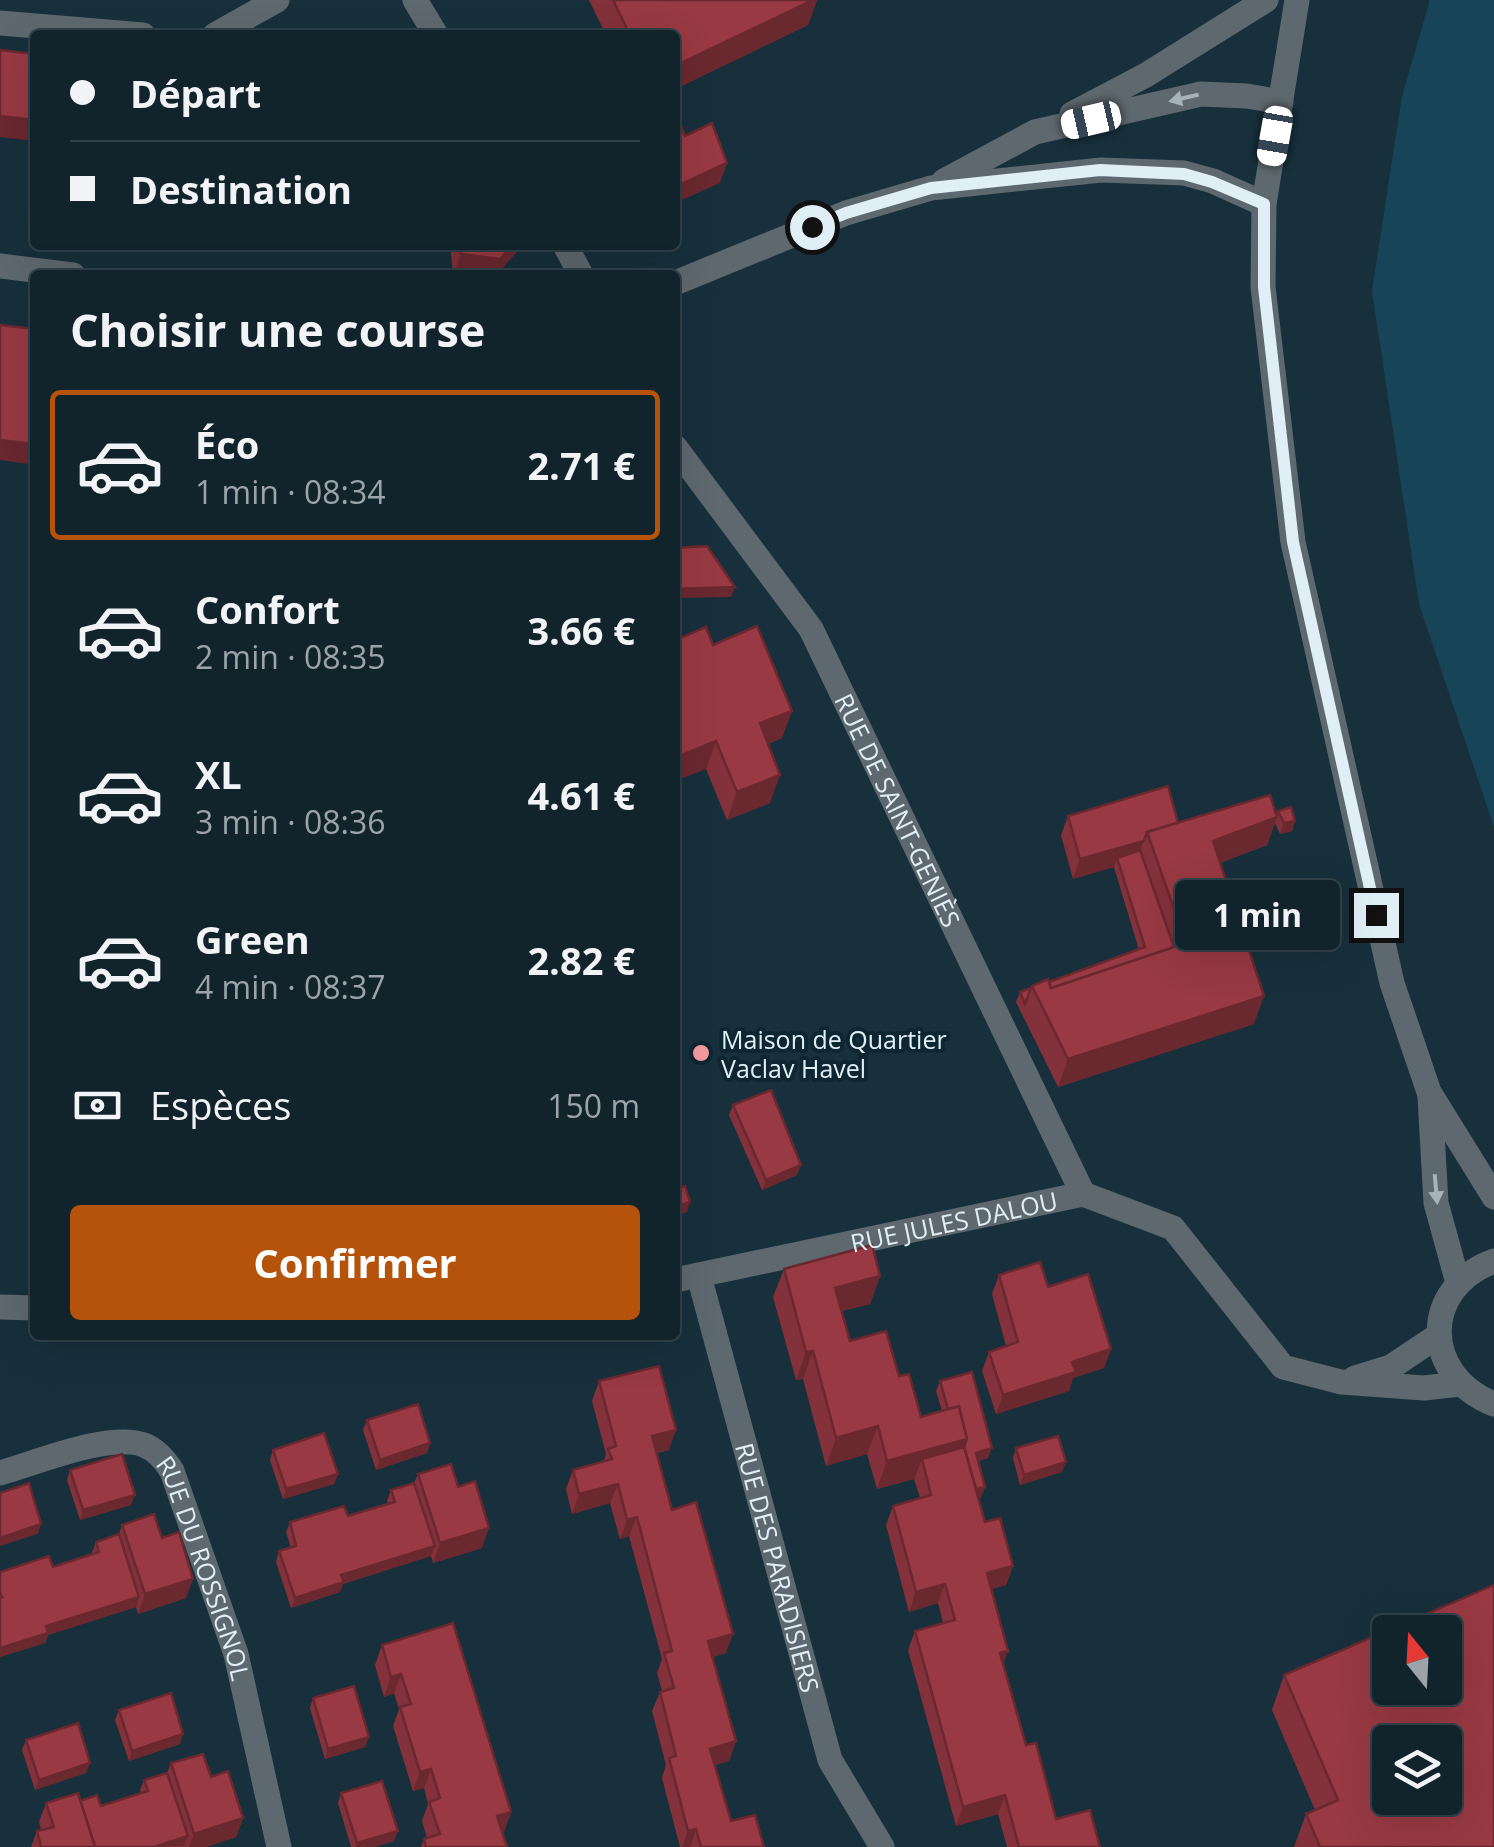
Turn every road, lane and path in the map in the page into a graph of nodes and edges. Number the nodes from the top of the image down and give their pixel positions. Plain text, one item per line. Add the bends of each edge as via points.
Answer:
1 (277, 0) edge
2 (415, 0) edge
3 (1266, 0) edge
4 (1297, 0) edge
5 (0, 23) edge
6 (83, 30) edge
7 (224, 30) edge
8 (433, 30) edge
9 (1280, 102) junction
10 (1036, 132) junction
11 (931, 188) junction
12 (1264, 204) junction
13 (0, 266) edge
14 (32, 270) edge
15 (680, 281) edge
16 (680, 453) edge
17 (1430, 1092) junction
18 (1083, 1194) junction
19 (1494, 1196) edge
20 (1494, 1261) edge
21 (687, 1278) edge
22 (1458, 1283) junction
23 (0, 1307) edge
24 (30, 1308) edge
25 (1439, 1335) junction
26 (1341, 1382) junction
27 (1460, 1384) junction
28 (1494, 1404) edge
29 (0, 1473) edge
30 (279, 1847) edge
31 (882, 1847) edge

1 - 7 street
2 - 8 street
3 - 10 street via 1146,76
4 - 9 street
5 - 6 street
9 -> 10 street via 1202,94
9 - 12 street
10 - 11 street
11 - 12 street via 1100,170 1184,174
11 - 15 street via 846,213
12 - 17 street via 1264,287 1293,542 1392,983
13 - 14 street
16 - 18 street, RUE DE SAINT-GENIÈS via 811,629
17 - 19 street
17 -> 22 street via 1436,1202
18 - 21 street, RUE JULES DALOU
18 - 26 street, RUE JULES DALOU via 1173,1228 1283,1368
20 - 22 street
21 - 31 street, RUE DES PARADISIERS via 830,1760
22 - 25 street via 1447,1298
23 - 24 street
25 - 26 street via 1391,1367
25 - 27 street
26 - 27 street, RUE JULES DALOU
27 - 28 street
29 - 30 street, RUE DU ROSSIGNOL via 127,1441 162,1456 236,1654

